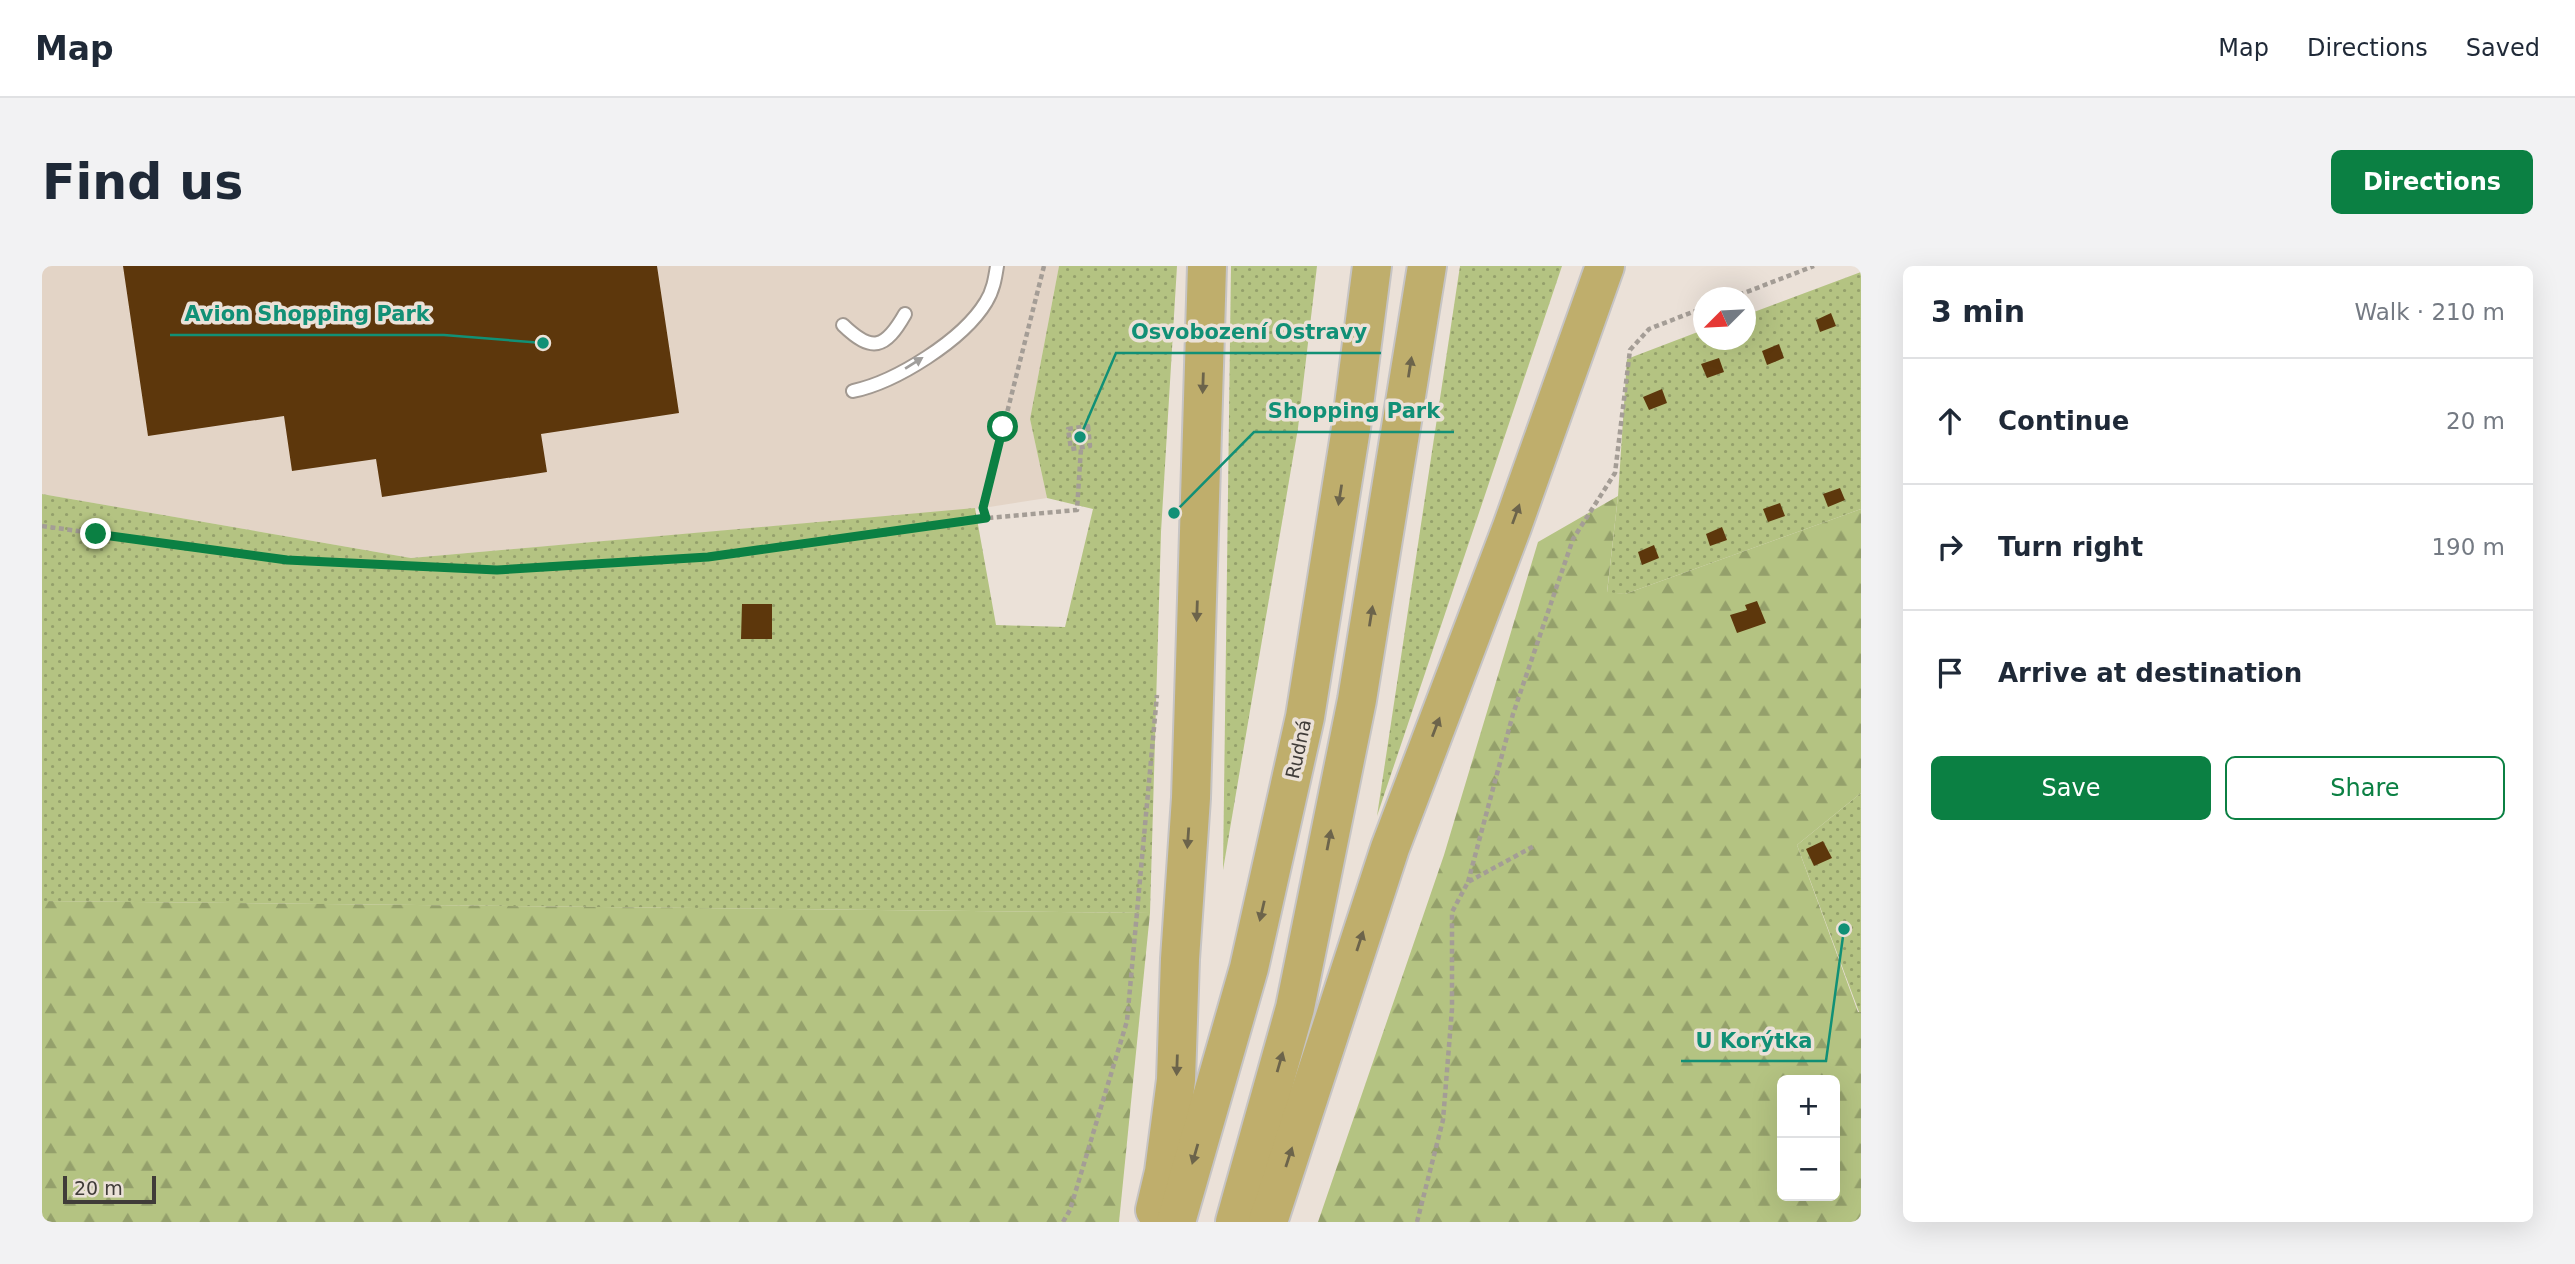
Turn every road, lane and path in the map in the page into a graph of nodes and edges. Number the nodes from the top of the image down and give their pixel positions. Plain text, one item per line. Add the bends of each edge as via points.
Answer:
1 (997, 266) edge
2 (1044, 266) edge
3 (1207, 266) edge
4 (1357, 266) edge
5 (1372, 266) edge
6 (1427, 266) edge
7 (1605, 266) edge
8 (1814, 266) edge
9 (1756, 288) edge
10 (1693, 312) edge
11 (905, 314) dead end
12 (843, 325) dead end
13 (853, 391) dead end
14 (1351, 428) junction
15 (1081, 448) junction
16 (986, 518) junction
17 (42, 526) edge
18 (1536, 845) dead end
19 (1468, 882) junction
20 (1126, 1021) dead end
21 (1063, 1222) edge
22 (1152, 1222) edge
23 (1176, 1222) edge
24 (1235, 1222) edge
25 (1268, 1222) edge
26 (1417, 1222) edge

13 -> 1 lane via 892,377 959,333 987,302
2 - 16 path via 983,508
3 -> 22 highway via 1191,798 1176,1080
4 - 14 highway
5 - 14 highway, Rudná
24 -> 6 highway via 1295,1008 1352,727
25 -> 7 highway via 1390,848
8 - 9 path
10 - 19 path via 1649,329 1630,350 1615,474 1573,539 1513,714
11 - 12 lane via 894,332 876,344 858,339
14 -> 23 highway, Rudná via 1305,717 1249,968
15 - 15 path via 1071,449 1068,429 1088,426 1090,446
15 - 16 path via 1077,510
16 - 17 path via 708,557 497,570 287,560
18 - 19 path
19 - 26 path via 1452,912 1452,1009 1443,1120
20 - 21 path

